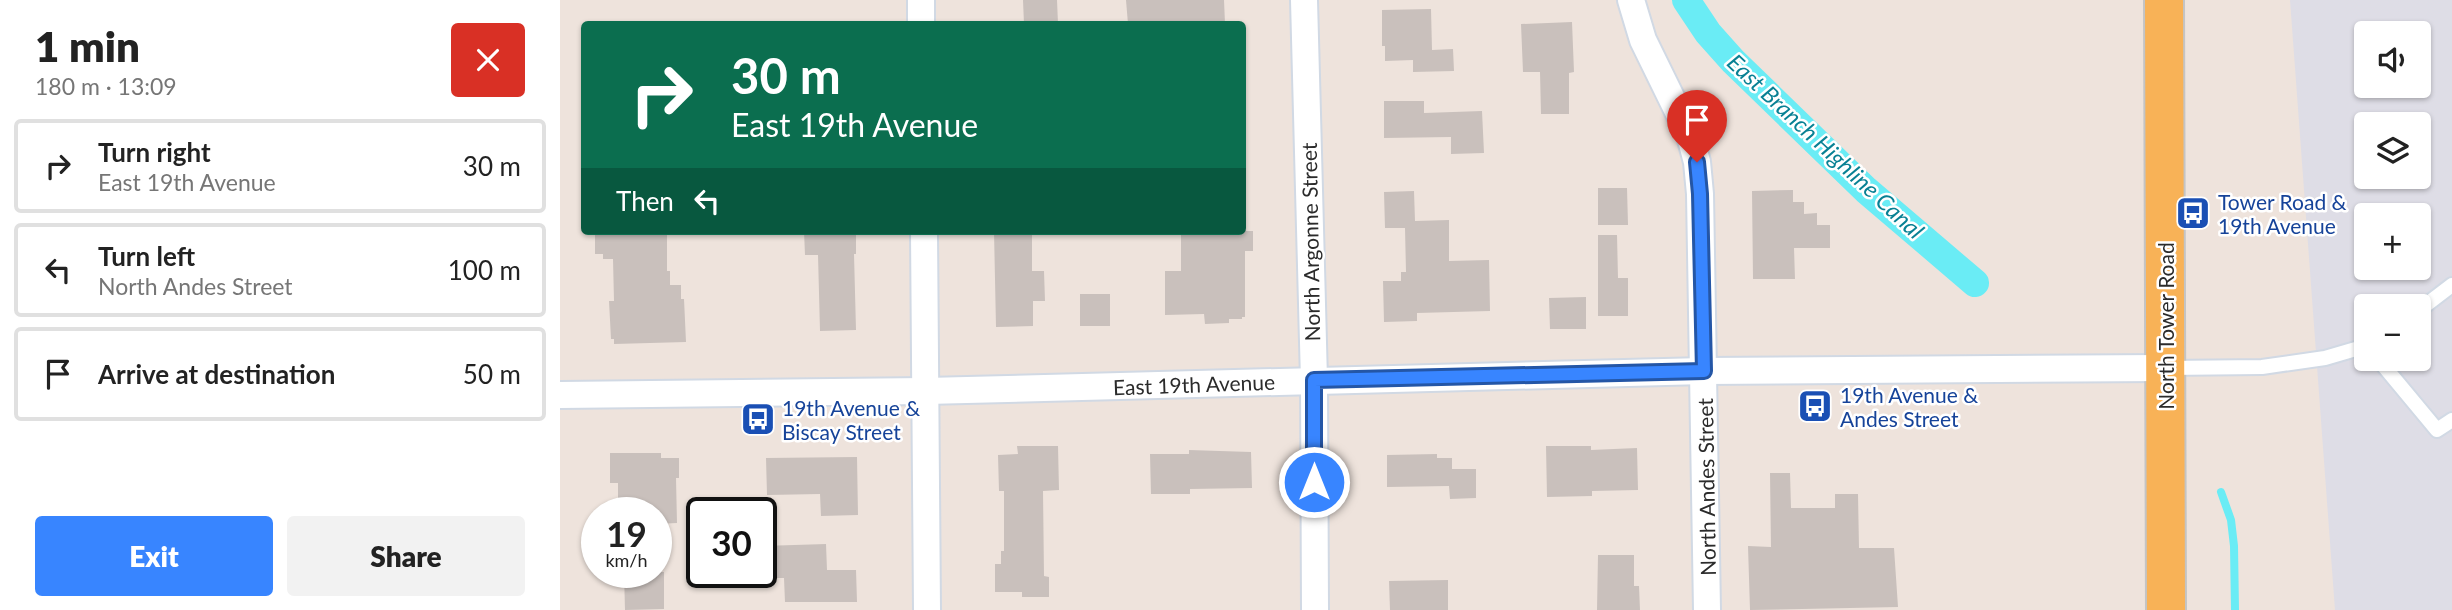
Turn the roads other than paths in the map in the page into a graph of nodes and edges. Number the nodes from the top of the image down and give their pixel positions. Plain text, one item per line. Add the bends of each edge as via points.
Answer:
1 (921, 0) edge
2 (1304, 0) edge
3 (1631, 0) edge
4 (2164, 0) edge
5 (921, 21) edge
6 (924, 235) edge
7 (2452, 285) edge
8 (2431, 301) edge
9 (2354, 350) edge
10 (2164, 368) junction
11 (1704, 371) junction
12 (2388, 371) edge
13 (1314, 380) junction
14 (926, 391) junction
15 (560, 395) edge
16 (2452, 420) edge
17 (928, 610) edge
18 (1315, 610) edge
19 (1707, 610) edge
20 (2166, 610) edge

1 - 5 street
2 - 13 street, North Argonne Street
3 - 11 street, North Andes Street via 1643,40 1690,136 1697,162
4 - 10 main road, North Tower Road
6 - 14 street
7 - 8 lane
9 - 10 lane via 2262,367
10 - 11 street, East 19th Avenue
10 - 20 main road, North Tower Road
11 - 13 street, East 19th Avenue
11 - 19 street, North Andes Street
12 - 16 lane via 2437,430
13 - 14 street, East 19th Avenue
13 - 18 street, North Argonne Street
14 - 15 street, East 19th Avenue
14 - 17 street

